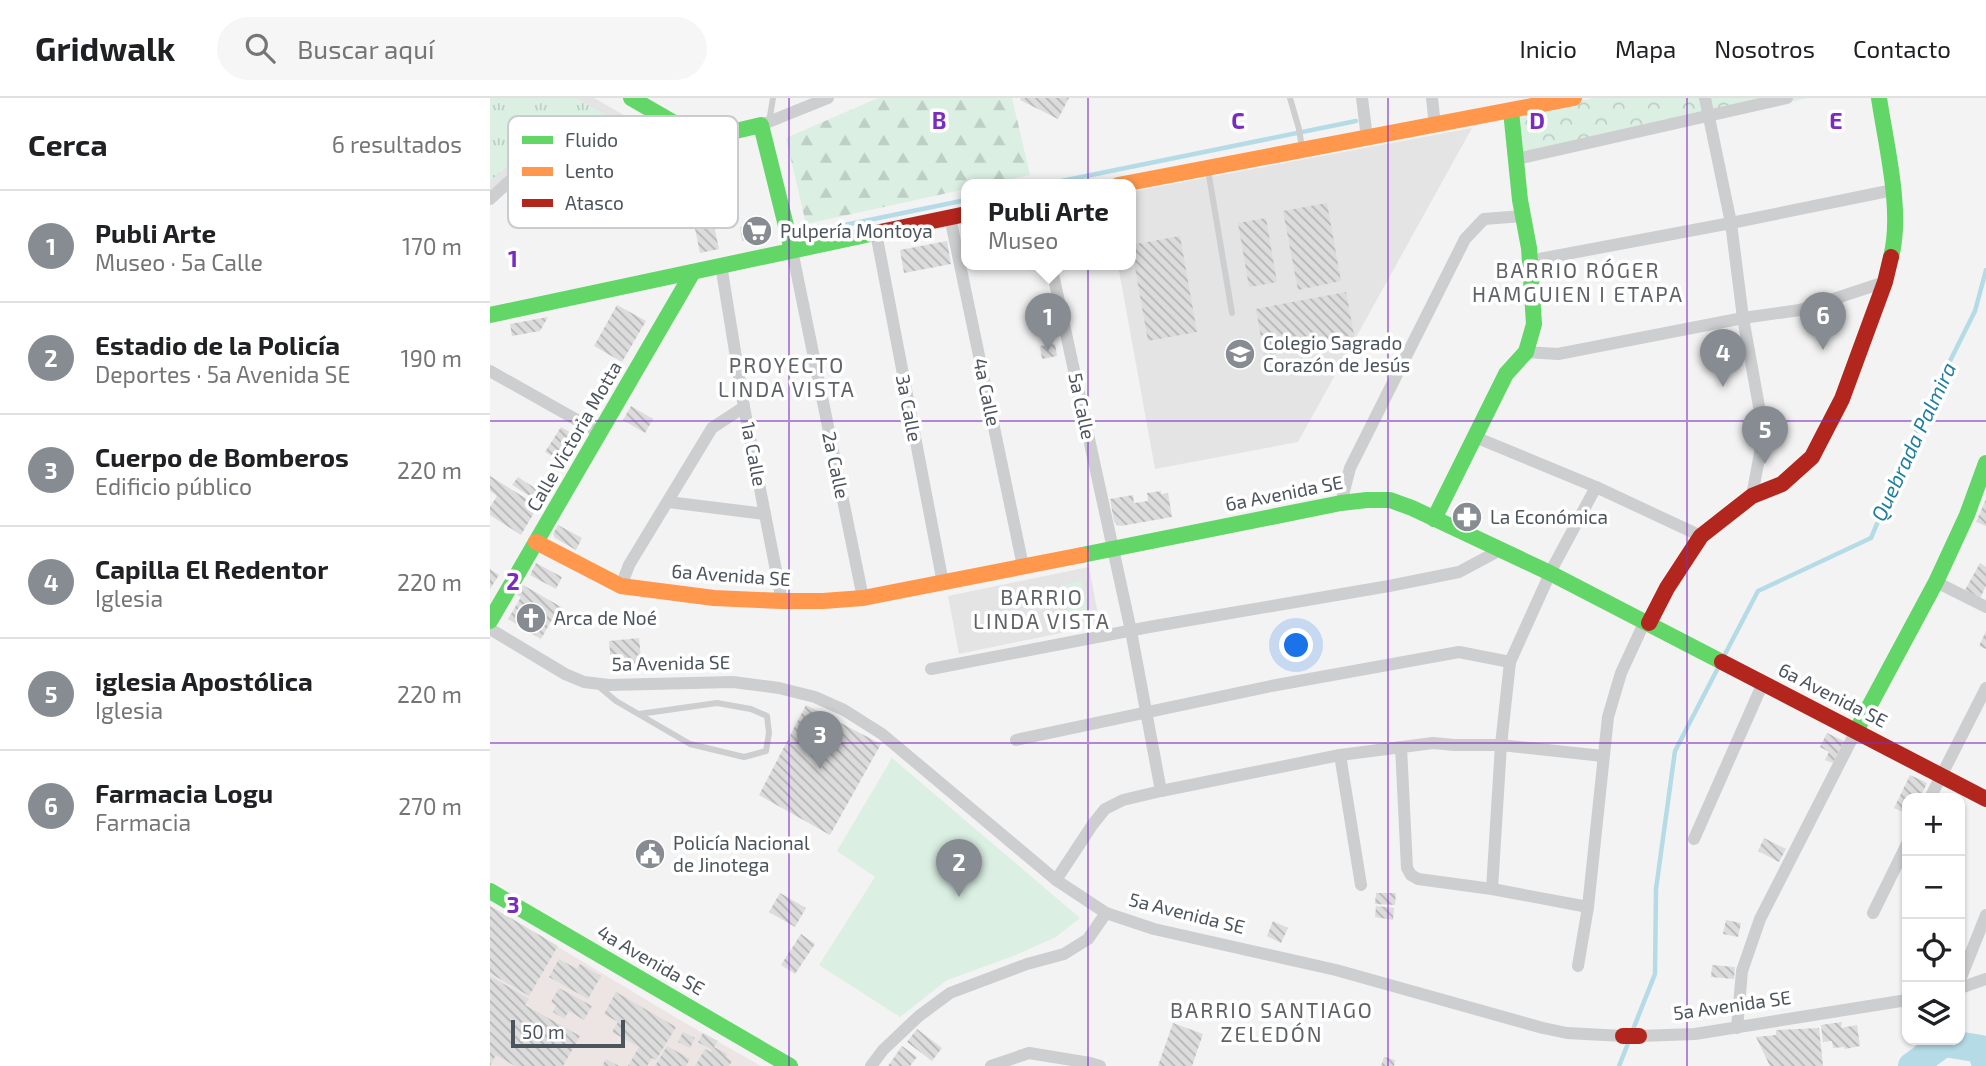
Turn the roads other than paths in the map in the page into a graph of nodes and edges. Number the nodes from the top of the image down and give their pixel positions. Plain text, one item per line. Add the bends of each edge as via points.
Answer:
1 (631, 98) edge
2 (773, 98) edge
3 (828, 98) edge
4 (1290, 98) edge
5 (1362, 98) edge
6 (1432, 98) edge
7 (1574, 98) edge
8 (1705, 98) edge
9 (1787, 98) edge
10 (1879, 98) edge
11 (1516, 106) edge
12 (1708, 115) junction
13 (662, 116) edge
14 (765, 125) junction
15 (1435, 126) junction
16 (738, 131) edge
17 (1367, 138) junction
18 (1302, 150) junction
19 (1517, 159) junction
20 (1208, 168) junction
21 (508, 182) edge
22 (1136, 182) edge
23 (1893, 190) junction
24 (490, 199) edge
25 (958, 216) edge
26 (1523, 216) junction
27 (1731, 223) junction
28 (876, 233) junction
29 (792, 250) junction
30 (1529, 261) junction
31 (721, 265) junction
32 (968, 270) edge
33 (1052, 270) edge
34 (693, 272) junction
35 (1885, 282) junction
36 (1232, 313) dead end
37 (490, 315) edge
38 (1743, 318) junction
39 (1526, 352) junction
40 (490, 371) edge
41 (744, 407) junction
42 (600, 433) junction
43 (1475, 437) junction
44 (1986, 463) edge
45 (1596, 486) junction
46 (1752, 496) junction
47 (668, 502) junction
48 (1341, 503) junction
49 (765, 514) junction
50 (1434, 519) junction
51 (1701, 536) junction
52 (536, 542) junction
53 (1113, 548) junction
54 (1502, 549) junction
55 (1023, 566) junction
56 (1550, 573) junction
57 (1936, 582) junction
58 (943, 583) junction
59 (621, 586) junction
60 (863, 598) junction
61 (782, 601) junction
62 (1986, 607) edge
63 (490, 621) edge
64 (1647, 622) junction
65 (490, 629) edge
66 (1131, 631) junction
67 (1510, 662) junction
68 (931, 669) dead end
69 (1763, 682) junction
70 (596, 684) junction
71 (1986, 688) edge
72 (1146, 713) junction
73 (639, 714) junction
74 (1856, 731) junction
75 (1016, 740) dead end
76 (1501, 746) junction
77 (1401, 747) junction
78 (1340, 755) junction
79 (1603, 756) junction
80 (1942, 775) junction
81 (1161, 791) junction
82 (1933, 793) edge
83 (1986, 799) edge
84 (1694, 839) dead end
85 (1902, 854) edge
86 (1056, 880) junction
87 (1361, 885) dead end
88 (1492, 889) junction
89 (490, 891) edge
90 (1588, 907) junction
91 (1106, 913) junction
92 (1873, 913) dead end
93 (1986, 915) edge
94 (1578, 966) dead end
95 (1965, 968) edge
96 (1986, 979) edge
97 (1965, 986) edge
98 (1902, 1001) edge
99 (1737, 1028) junction
100 (790, 1066) edge
101 (871, 1066) edge
102 (991, 1066) edge
103 (1100, 1066) edge

1 - 13 street
2 - 14 lane
3 - 14 street
4 - 18 lane
5 - 17 street
6 - 15 street
7 - 11 street
8 - 12 street
9 - 12 street
10 - 23 street
11 - 15 street
11 - 19 street
12 - 19 street
12 - 27 street
14 - 16 street
14 - 29 street
15 - 17 street
17 - 18 street
18 - 20 street
19 - 26 street
20 - 22 street
20 - 36 lane
21 - 24 street
23 - 27 street
23 - 35 street via 1896,239
25 - 28 street
26 - 30 street
26 - 48 street via 1484,219 1465,239 1350,468
27 - 30 street
27 - 38 street
28 - 29 street
28 - 58 street, 3a Calle
29 - 31 street
29 - 60 street, 2a Calle
30 - 39 street via 1534,324
31 - 34 street
31 - 41 street, 1a Calle
32 - 55 street, 4a Calle
33 - 53 street, 5a Calle
34 - 37 street
34 - 42 street, Calle Victoria Motta
35 - 38 street via 1800,310
35 - 46 street via 1842,399 1812,457 1782,484
38 - 39 street via 1558,354
38 - 46 street via 1760,412 1760,453
39 - 43 street via 1506,374
40 - 42 street
41 - 47 street via 712,428
41 - 49 street, 1a Calle
42 - 52 street, Calle Victoria Motta
43 - 45 street
43 - 50 street
44 - 57 street via 1968,515
45 - 51 street
45 - 56 street
46 - 51 street
47 - 49 street
47 - 59 street
48 - 50 street, 6a Avenida SE via 1390,500
48 - 53 street, 6a Avenida SE
49 - 61 street, 1a Calle
50 - 54 street, 6a Avenida SE
51 - 64 street
52 - 59 street, 6a Avenida SE
52 - 63 street, Calle Victoria Motta
53 - 55 street, 6a Avenida SE
53 - 66 street, 5a Calle
54 - 56 street, 6a Avenida SE
54 - 66 street via 1459,572
55 - 58 street, 6a Avenida SE
56 - 64 street, 6a Avenida SE
56 - 67 street
57 - 62 street
57 - 74 street
58 - 60 street, 6a Avenida SE
59 - 61 street, 6a Avenida SE
60 - 61 street, 6a Avenida SE
64 - 69 street, 6a Avenida SE
64 - 79 street via 1620,673
65 - 70 street, 5a Avenida SE via 565,674
66 - 68 street
66 - 72 street, 5a Calle
67 - 72 street via 1459,652
67 - 76 street
69 - 74 street, 6a Avenida SE
69 - 84 street
70 - 73 lane
70 - 86 street, 5a Avenida SE via 733,682 815,697 882,734
71 - 80 street
72 - 75 street
72 - 81 street, 5a Calle
73 - 73 lane via 690,744 744,757 766,751 767,716 751,709 717,703
74 - 80 street, 6a Avenida SE
74 - 99 street via 1760,919 1742,971
76 - 77 street via 1433,743
76 - 79 street
76 - 88 street
77 - 78 street
77 - 88 street via 1411,876
78 - 81 street
78 - 87 street
79 - 90 street
80 - 82 street
80 - 83 street, 6a Avenida SE
81 - 86 street via 1105,809
85 - 92 street
86 - 91 street, 5a Avenida SE
88 - 90 street
89 - 100 street, 4a Avenida SE
90 - 94 street
91 - 99 street, 5a Avenida SE via 1567,1033 1631,1036
91 - 101 street via 1088,939 1064,954 950,993 919,1016
93 - 95 street
96 - 97 street
98 - 99 street, 5a Avenida SE
102 - 103 street via 1029,1053

